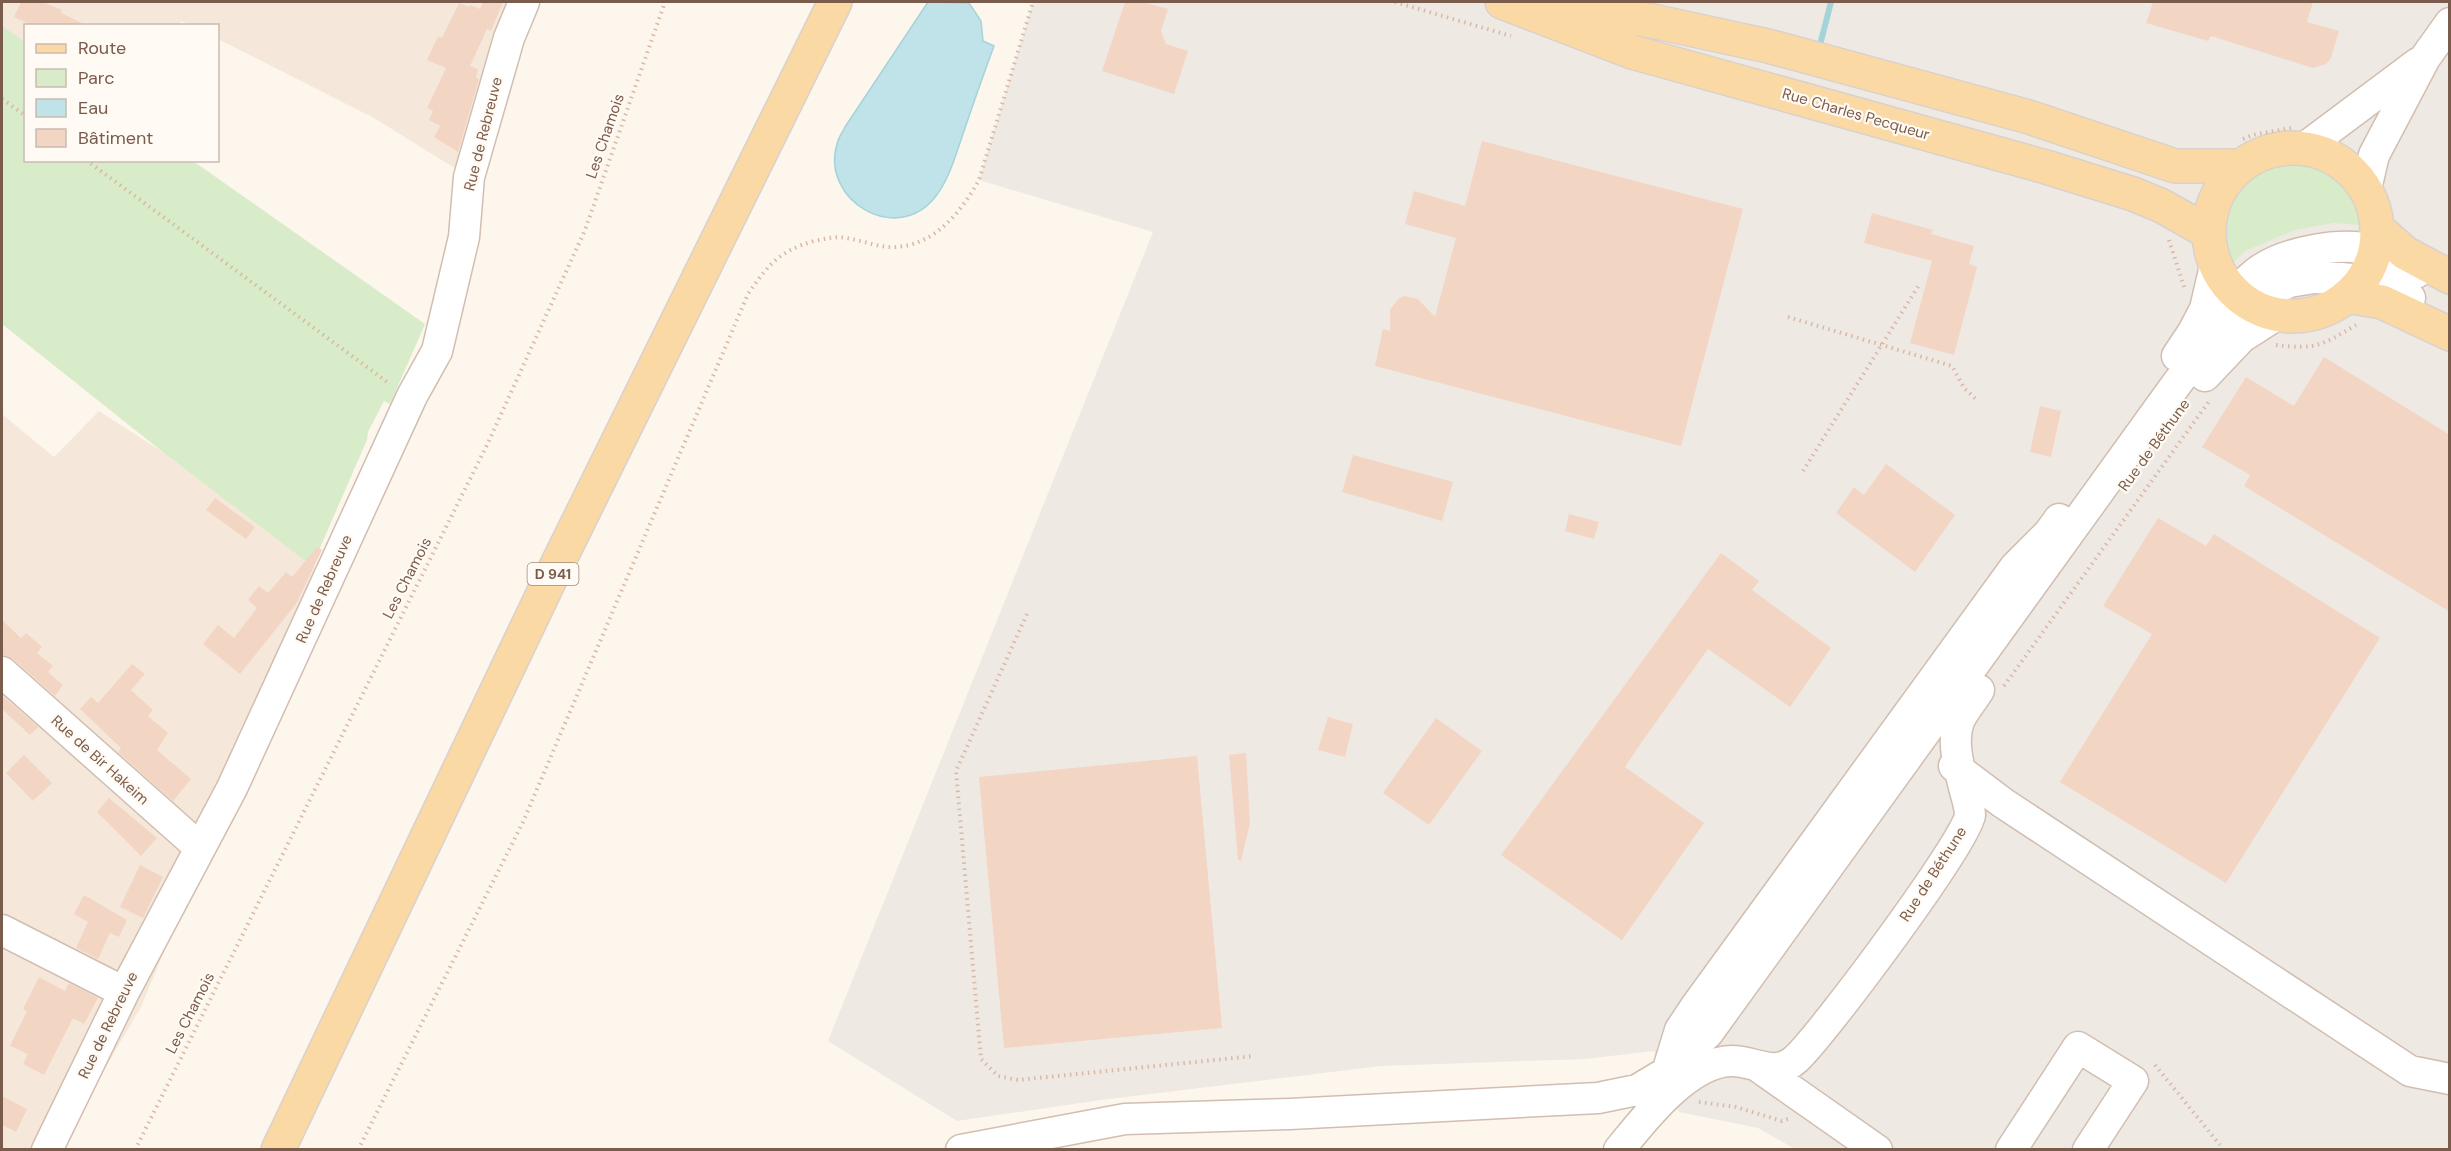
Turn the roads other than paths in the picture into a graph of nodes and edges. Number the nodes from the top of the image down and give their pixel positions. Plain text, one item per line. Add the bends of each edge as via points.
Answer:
1 (524, 2) edge
2 (835, 2) edge
3 (1502, 2) edge
4 (1548, 2) edge
5 (2450, 23) edge
6 (2425, 58) junction
7 (2303, 149) junction
8 (2240, 166) junction
9 (2366, 189) junction
10 (2208, 232) junction
11 (2376, 239) junction
12 (2215, 266) junction
13 (2450, 277) edge
14 (2355, 288) junction
15 (2450, 291) edge
16 (2254, 305) junction
17 (2450, 318) edge
18 (2450, 334) edge
19 (2, 672) edge
20 (1916, 747) junction
21 (1885, 749) junction
22 (1960, 771) junction
23 (2003, 803) junction
24 (1970, 815) junction
25 (199, 847) junction
26 (2, 930) edge
27 (124, 992) junction
28 (1696, 1006) junction
29 (1708, 1033) junction
30 (1795, 1060) junction
31 (1731, 1061) junction
32 (1760, 1068) junction
33 (1667, 1072) junction
34 (2450, 1079) edge
35 (1809, 1102) junction
36 (1654, 1108) junction
37 (47, 1149) edge
38 (278, 1149) edge
39 (961, 1149) edge
40 (1619, 1149) edge
41 (1877, 1149) edge
42 (2011, 1149) edge
43 (2088, 1149) edge

1 - 25 street, Rue de Rebreuve via 508,38 469,177 464,237 437,351 412,396 232,788
2 - 38 main road, D 941 via 552,575
3 - 10 main road, Rue Charles Pecqueur via 1632,51 2133,194
4 - 8 main road via 1768,46 2029,117 2175,166
5 - 6 street
6 - 7 street
6 - 9 street via 2374,155
7 - 8 main road via 2281,149
7 - 9 main road via 2323,153 2341,163
8 - 10 main road via 2215,199
9 - 11 main road via 2374,210
10 - 12 main road
11 - 13 main road
11 - 14 main road
11 - 15 street
11 - 16 street via 2275,262 2256,273
12 - 16 main road
12 - 21 street via 2205,309 2193,332 2049,533 2015,567
14 - 16 main road via 2335,305 2303,316
14 - 17 street via 2385,287
14 - 18 main road
16 - 20 street via 2228,307 2223,325
16 - 22 street, Rue de Béthune via 2242,337 2193,390 1959,720 1955,737
19 - 25 street, Rue de Bir Hakeim
20 - 21 street
20 - 22 street via 1939,755
20 - 29 street
21 - 28 street
22 - 23 street
22 - 24 street, Rue de Béthune
23 - 24 street
23 - 34 street via 2410,1071
24 - 30 street, Rue de Béthune via 1940,870 1837,1010
25 - 27 street, Rue de Rebreuve
26 - 27 street
27 - 37 street, Rue de Rebreuve
28 - 29 street
28 - 33 street via 1680,1030
29 - 31 street via 1715,1048
29 - 33 street
30 - 32 street via 1780,1068
30 - 35 street
31 - 32 street
31 - 36 street via 1705,1068 1684,1080
32 - 35 street
33 - 36 street
33 - 39 street via 1637,1089 1599,1098 1125,1119
35 - 41 street
36 - 40 street
42 - 43 street via 2078,1047 2133,1081

